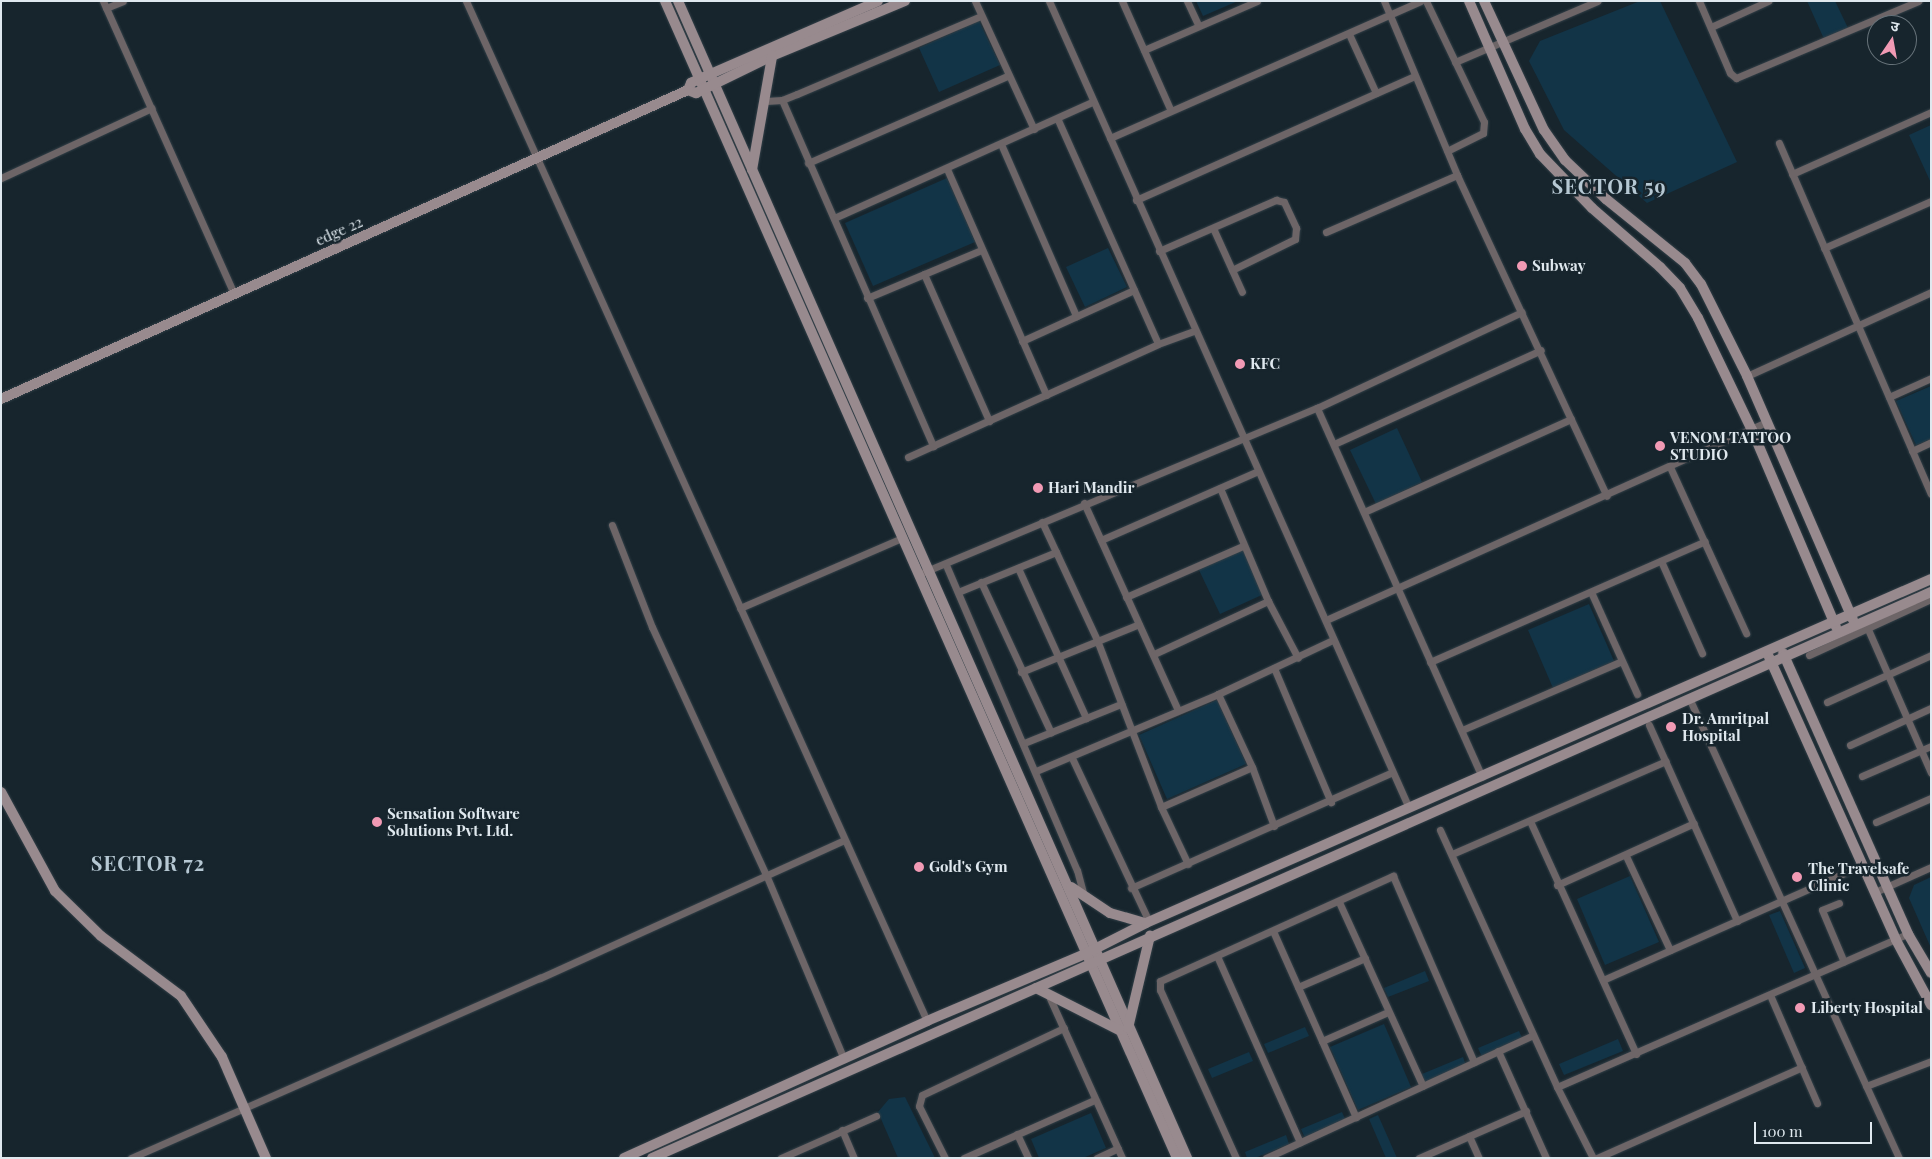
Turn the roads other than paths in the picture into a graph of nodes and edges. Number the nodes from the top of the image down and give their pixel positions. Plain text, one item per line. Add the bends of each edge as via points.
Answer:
1 (122, 1) edge
2 (466, 1) edge
3 (665, 1) edge
4 (678, 1) edge
5 (878, 1) edge
6 (905, 1) edge
7 (975, 1) edge
8 (1049, 1) edge
9 (1122, 1) edge
10 (1187, 1) edge
11 (1257, 1) edge
12 (1384, 1) edge
13 (1420, 1) edge
14 (1426, 1) edge
15 (1468, 1) edge
16 (1484, 1) edge
17 (1597, 1) edge
18 (1699, 1) edge
19 (1768, 1) edge
20 (1918, 1) edge
21 (1586, 3) edge
22 (105, 5) edge
23 (981, 16) junction
24 (1389, 16) junction
25 (1198, 25) junction
26 (1711, 27) junction
27 (1349, 34) junction
28 (1502, 42) junction
29 (1489, 47) junction
30 (1144, 50) junction
31 (772, 56) junction
32 (1455, 62) junction
33 (1007, 76) junction
34 (1415, 76) junction
35 (699, 79) junction
36 (712, 79) junction
37 (704, 88) junction
38 (688, 90) junction
39 (1376, 93) junction
40 (782, 100) junction
41 (766, 101) junction
42 (1092, 102) junction
43 (152, 108) junction
44 (1171, 111) junction
45 (1931, 112) edge
46 (1058, 120) junction
47 (1034, 130) junction
48 (1110, 138) junction
49 (1779, 143) dead end
50 (1001, 144) junction
51 (1447, 150) junction
52 (537, 158) junction
53 (808, 163) junction
54 (947, 169) junction
55 (752, 170) junction
56 (1792, 174) junction
57 (1457, 175) junction
58 (1, 178) edge
59 (1136, 200) junction
60 (1931, 201) edge
61 (834, 218) junction
62 (1213, 228) junction
63 (1326, 232) dead end
64 (1824, 248) junction
65 (981, 250) junction
66 (1159, 251) junction
67 (1232, 270) junction
68 (924, 274) junction
69 (1134, 290) junction
70 (1242, 292) dead end
71 (1931, 292) edge
72 (234, 294) junction
73 (867, 298) junction
74 (1522, 312) junction
75 (1076, 316) junction
76 (1858, 325) junction
77 (1194, 331) junction
78 (1022, 341) junction
79 (1158, 344) junction
80 (1541, 350) junction
81 (1747, 376) junction
82 (1931, 378) edge
83 (1046, 395) junction
84 (1889, 397) junction
85 (1, 399) edge
86 (1318, 408) junction
87 (1571, 419) junction
88 (989, 421) junction
89 (1767, 422) junction
90 (1752, 430) junction
91 (1242, 437) junction
92 (1931, 442) edge
93 (1334, 444) junction
94 (933, 446) junction
95 (1912, 451) junction
96 (908, 457) dead end
97 (1670, 467) junction
98 (1258, 471) junction
99 (1220, 488) junction
100 (1931, 494) edge
101 (1607, 496) junction
102 (1084, 503) junction
103 (1364, 512) junction
104 (1042, 522) junction
105 (612, 525) dead end
106 (902, 538) junction
107 (1102, 540) junction
108 (1705, 541) junction
109 (1243, 546) junction
110 (1056, 552) junction
111 (1661, 561) junction
112 (946, 565) junction
113 (1018, 568) junction
114 (929, 571) junction
115 (918, 574) junction
116 (1931, 579) edge
117 (981, 582) junction
118 (1396, 588) junction
119 (958, 592) junction
120 (1591, 592) junction
121 (1931, 592) edge
122 (1126, 597) junction
123 (1931, 599) edge
124 (1268, 601) junction
125 (740, 608) junction
126 (1850, 615) junction
127 (1326, 620) junction
128 (1834, 622) junction
129 (1139, 624) junction
130 (1855, 625) junction
131 (1867, 627) junction
132 (1746, 633) dead end
133 (1838, 633) junction
134 (1097, 640) junction
135 (1333, 640) junction
136 (1780, 647) junction
137 (1702, 653) dead end
138 (1767, 653) junction
139 (1154, 654) junction
140 (1809, 655) dead end
141 (1931, 655) edge
142 (1058, 656) junction
143 (1785, 657) junction
144 (1298, 658) junction
145 (1430, 662) junction
146 (1620, 662) junction
147 (1772, 663) junction
148 (1274, 668) junction
149 (1021, 672) junction
150 (1888, 674) junction
151 (1218, 694) junction
152 (1637, 694) dead end
153 (1690, 700) junction
154 (1827, 702) dead end
155 (1122, 704) junction
156 (1931, 708) edge
157 (1178, 710) junction
158 (1086, 718) junction
159 (1907, 719) junction
160 (1649, 725) dead end
161 (1462, 730) junction
162 (1131, 732) junction
163 (1051, 733) junction
164 (1024, 743) junction
165 (1850, 745) dead end
166 (1931, 746) edge
167 (1921, 750) junction
168 (1072, 758) junction
169 (1666, 761) junction
170 (1252, 767) junction
171 (1036, 771) junction
172 (1391, 773) junction
173 (1931, 773) edge
174 (1482, 776) junction
175 (1862, 776) dead end
176 (1, 792) edge
177 (1931, 798) edge
178 (1331, 802) junction
179 (1161, 807) junction
180 (1409, 808) junction
181 (1530, 821) junction
182 (1876, 822) dead end
183 (1694, 823) junction
184 (1274, 826) junction
185 (1440, 830) dead end
186 (844, 840) junction
187 (1452, 854) junction
188 (1626, 856) junction
189 (1188, 864) junction
190 (1862, 865) junction
191 (1931, 867) edge
192 (766, 877) junction
193 (1066, 883) junction
194 (1557, 885) junction
195 (1887, 886) junction
196 (1131, 888) junction
197 (1875, 892) junction
198 (1084, 898) junction
199 (1782, 901) junction
200 (1340, 902) junction
201 (1839, 903) dead end
202 (1737, 921) junction
203 (1147, 923) junction
204 (1273, 931) junction
205 (1908, 934) junction
206 (1150, 936) junction
207 (1896, 940) junction
208 (1096, 948) junction
209 (1670, 950) junction
210 (1085, 954) junction
211 (1217, 956) junction
212 (1364, 958) junction
213 (1101, 960) junction
214 (1844, 962) junction
215 (1090, 964) junction
216 (1931, 973) edge
217 (1816, 975) junction
218 (1603, 980) junction
219 (1036, 988) junction
220 (1298, 988) junction
221 (1048, 994) junction
222 (1770, 994) junction
223 (1931, 1005) edge
224 (1388, 1012) junction
225 (927, 1021) junction
226 (1064, 1028) junction
227 (1123, 1029) junction
228 (1533, 1035) junction
229 (1322, 1041) junction
230 (1498, 1051) junction
231 (1636, 1054) junction
232 (844, 1059) junction
233 (1931, 1061) edge
234 (1474, 1062) junction
235 (1802, 1068) junction
236 (1423, 1086) junction
237 (1866, 1086) junction
238 (1557, 1087) junction
239 (1094, 1100) junction
240 (1817, 1103) dead end
241 (244, 1108) junction
242 (1526, 1111) junction
243 (876, 1116) dead end
244 (1356, 1118) junction
245 (842, 1130) junction
246 (1017, 1134) junction
247 (1469, 1136) junction
248 (1300, 1142) junction
249 (1118, 1148) junction
250 (130, 1158) edge
251 (266, 1158) edge
252 (624, 1158) edge
253 (652, 1158) edge
254 (781, 1158) edge
255 (854, 1158) edge
256 (944, 1158) edge
257 (964, 1158) edge
258 (1028, 1158) edge
259 (1097, 1158) edge
260 (1122, 1158) edge
261 (1176, 1158) edge
262 (1187, 1158) edge
263 (1236, 1158) edge
264 (1266, 1158) edge
265 (1419, 1158) edge
266 (1479, 1158) edge
267 (1546, 1158) edge
268 (1593, 1158) edge
269 (1596, 1158) edge
270 (1899, 1158) edge

1 - 22 street
2 - 52 street
3 - 35 main road
4 - 36 main road
5 - 36 main road
6 - 31 main road
7 - 23 street
8 - 42 street
9 - 30 street
10 - 25 street
11 - 25 street
12 - 24 street
13 - 24 street
14 - 32 street
15 - 29 main road
16 - 28 main road
17 - 21 street
18 - 26 street
19 - 26 street
20 - 26 street via 1736,78 1730,72
21 - 28 street
22 - 43 street
23 - 33 street
23 - 40 street
24 - 27 street
24 - 34 street
25 - 30 street
27 - 39 street
27 - 44 street
28 - 29 street
28 - 81 main road via 1544,130 1566,160 1689,268 1701,284
29 - 32 street
29 - 90 main road via 1525,129 1540,154 1680,288
30 - 44 street
31 - 36 main road
31 - 41 main road
32 - 51 street via 1484,122 1483,133
33 - 47 street
33 - 53 street
34 - 39 street
34 - 51 street
35 - 36 main road
35 - 37 main road
35 - 38 main road
36 - 37 main road
36 - 55 main road
37 - 38 main road via 696,93
37 - 106 main road
38 - 52 main road, edge 22
39 - 59 street
40 - 41 street
40 - 53 street
41 - 55 main road
42 - 46 street
42 - 48 street
43 - 58 street
43 - 72 street
44 - 48 street
45 - 56 street
46 - 47 street
46 - 69 street
47 - 50 street
48 - 59 street
49 - 56 street
50 - 54 street
50 - 75 street
51 - 57 street
52 - 72 main road, edge 22
52 - 125 street
53 - 61 street
54 - 61 street
54 - 65 street
55 - 114 main road
56 - 64 street
57 - 63 street
57 - 74 street
59 - 66 street
60 - 64 street
61 - 73 street
62 - 66 street
62 - 67 street
62 - 67 street via 1276,200 1286,205 1296,228 1295,239
64 - 76 street
65 - 68 street
65 - 78 street
66 - 77 street
67 - 70 street
68 - 73 street
68 - 88 street
69 - 75 street
69 - 79 street
71 - 76 street
72 - 85 main road, edge 22
73 - 94 street
74 - 80 street
74 - 86 street
75 - 78 street
76 - 81 street
76 - 84 street
77 - 79 street
77 - 91 street
78 - 83 street
79 - 83 street
80 - 87 street
80 - 93 street
81 - 89 main road
82 - 84 street
83 - 88 street
84 - 95 street
86 - 91 street
86 - 93 street
87 - 101 street
87 - 103 street
88 - 94 street
89 - 90 street
89 - 126 main road
90 - 97 street
90 - 128 main road
91 - 98 street
91 - 102 street
92 - 95 street
93 - 103 street
94 - 96 street
95 - 100 street
97 - 101 street
97 - 108 street
98 - 99 street
98 - 127 street
99 - 107 street
99 - 109 street
101 - 118 street
102 - 104 street
102 - 107 street
103 - 118 street
104 - 110 street
104 - 112 street
105 - 192 street via 652,626
106 - 115 main road
106 - 125 street
107 - 122 street
108 - 111 street
108 - 132 street
109 - 122 street
109 - 124 street
110 - 113 street
110 - 134 street
111 - 120 street
111 - 137 street
112 - 114 street
112 - 119 street
113 - 117 street
113 - 142 street
114 - 115 street
114 - 193 main road
115 - 210 main road
116 - 126 main road
117 - 119 street
117 - 149 street
118 - 127 street
118 - 145 street
119 - 164 street
120 - 145 street
120 - 146 street
121 - 130 main road
122 - 129 street
123 - 131 street
124 - 139 street
124 - 144 street
125 - 186 street
126 - 128 main road
126 - 130 main road
127 - 135 street
128 - 133 main road
128 - 136 main road
129 - 134 street
129 - 139 street
130 - 133 main road
131 - 140 street
131 - 150 street
133 - 143 main road
134 - 142 street
134 - 155 street
135 - 144 street
135 - 172 street
136 - 138 main road
136 - 143 main road
138 - 147 main road
138 - 174 main road
139 - 157 street
141 - 150 street
142 - 149 street
142 - 158 street
143 - 147 main road
143 - 195 main road
144 - 148 street
145 - 161 street
146 - 152 street
146 - 161 street
147 - 153 main road
147 - 190 main road
148 - 151 street
148 - 178 street
149 - 163 street
150 - 154 street
150 - 159 street
151 - 157 street
151 - 170 street
153 - 199 street
153 - 206 main road
155 - 158 street
155 - 162 street
156 - 159 street
157 - 162 street
158 - 163 street
159 - 165 street
159 - 167 street
160 - 169 street
161 - 174 street
162 - 168 street
162 - 179 street
163 - 164 street
164 - 171 street
166 - 167 street
167 - 173 street
167 - 175 street
168 - 171 street
168 - 196 street
169 - 181 street
169 - 183 street
170 - 179 street
170 - 184 street
171 - 198 street via 1078,870
172 - 178 street
172 - 180 street
174 - 180 main road
176 - 241 main road via 55,891 101,936 181,996 222,1057
177 - 182 street
178 - 184 street
179 - 189 street
180 - 203 main road
181 - 187 street
181 - 194 street
183 - 188 street
183 - 202 street
184 - 189 street
185 - 187 street
186 - 192 street
186 - 225 street
187 - 228 street
188 - 194 street
188 - 209 street
189 - 196 street
190 - 197 main road
190 - 199 street
191 - 195 street
192 - 232 street
192 - 241 street
193 - 198 main road
193 - 208 main road
194 - 218 street
195 - 197 street
195 - 205 main road
196 - 203 street
197 - 207 main road
198 - 203 main road via 1110,913
199 - 202 street
199 - 217 street
200 - 204 street
200 - 212 street
200 - 234 street via 1393,876
201 - 214 street via 1822,910
202 - 209 street
203 - 208 main road
204 - 211 street
204 - 220 street
205 - 207 street
205 - 216 main road
206 - 213 main road
206 - 227 main road
207 - 214 street
207 - 223 main road
208 - 210 main road
208 - 213 main road
209 - 218 street
210 - 215 main road
210 - 225 main road
211 - 248 street
211 - 263 street via 1164,978 1159,985
212 - 220 street
212 - 224 street
213 - 215 main road
213 - 227 main road
214 - 217 street
215 - 219 main road
215 - 227 main road
217 - 222 street
217 - 237 street
218 - 231 street
219 - 221 main road
219 - 253 main road
220 - 229 street
221 - 226 street
221 - 227 main road
222 - 231 street
222 - 235 street
224 - 229 street
224 - 236 street
225 - 232 main road
226 - 239 street
226 - 256 street via 922,1095 919,1106
227 - 261 main road
227 - 262 main road
228 - 230 street
228 - 238 street
229 - 244 street
230 - 234 street
230 - 242 street
231 - 238 street
232 - 252 main road
233 - 237 street
234 - 236 street
235 - 240 street
235 - 269 street
236 - 244 street
237 - 270 street
238 - 268 street
239 - 246 street
239 - 249 street
241 - 250 street
241 - 251 main road
242 - 247 street
242 - 267 street
243 - 245 street
244 - 248 street
245 - 254 street
245 - 255 street
246 - 257 street
246 - 258 street
247 - 265 street
247 - 266 street
248 - 264 street
249 - 259 street
249 - 260 street

